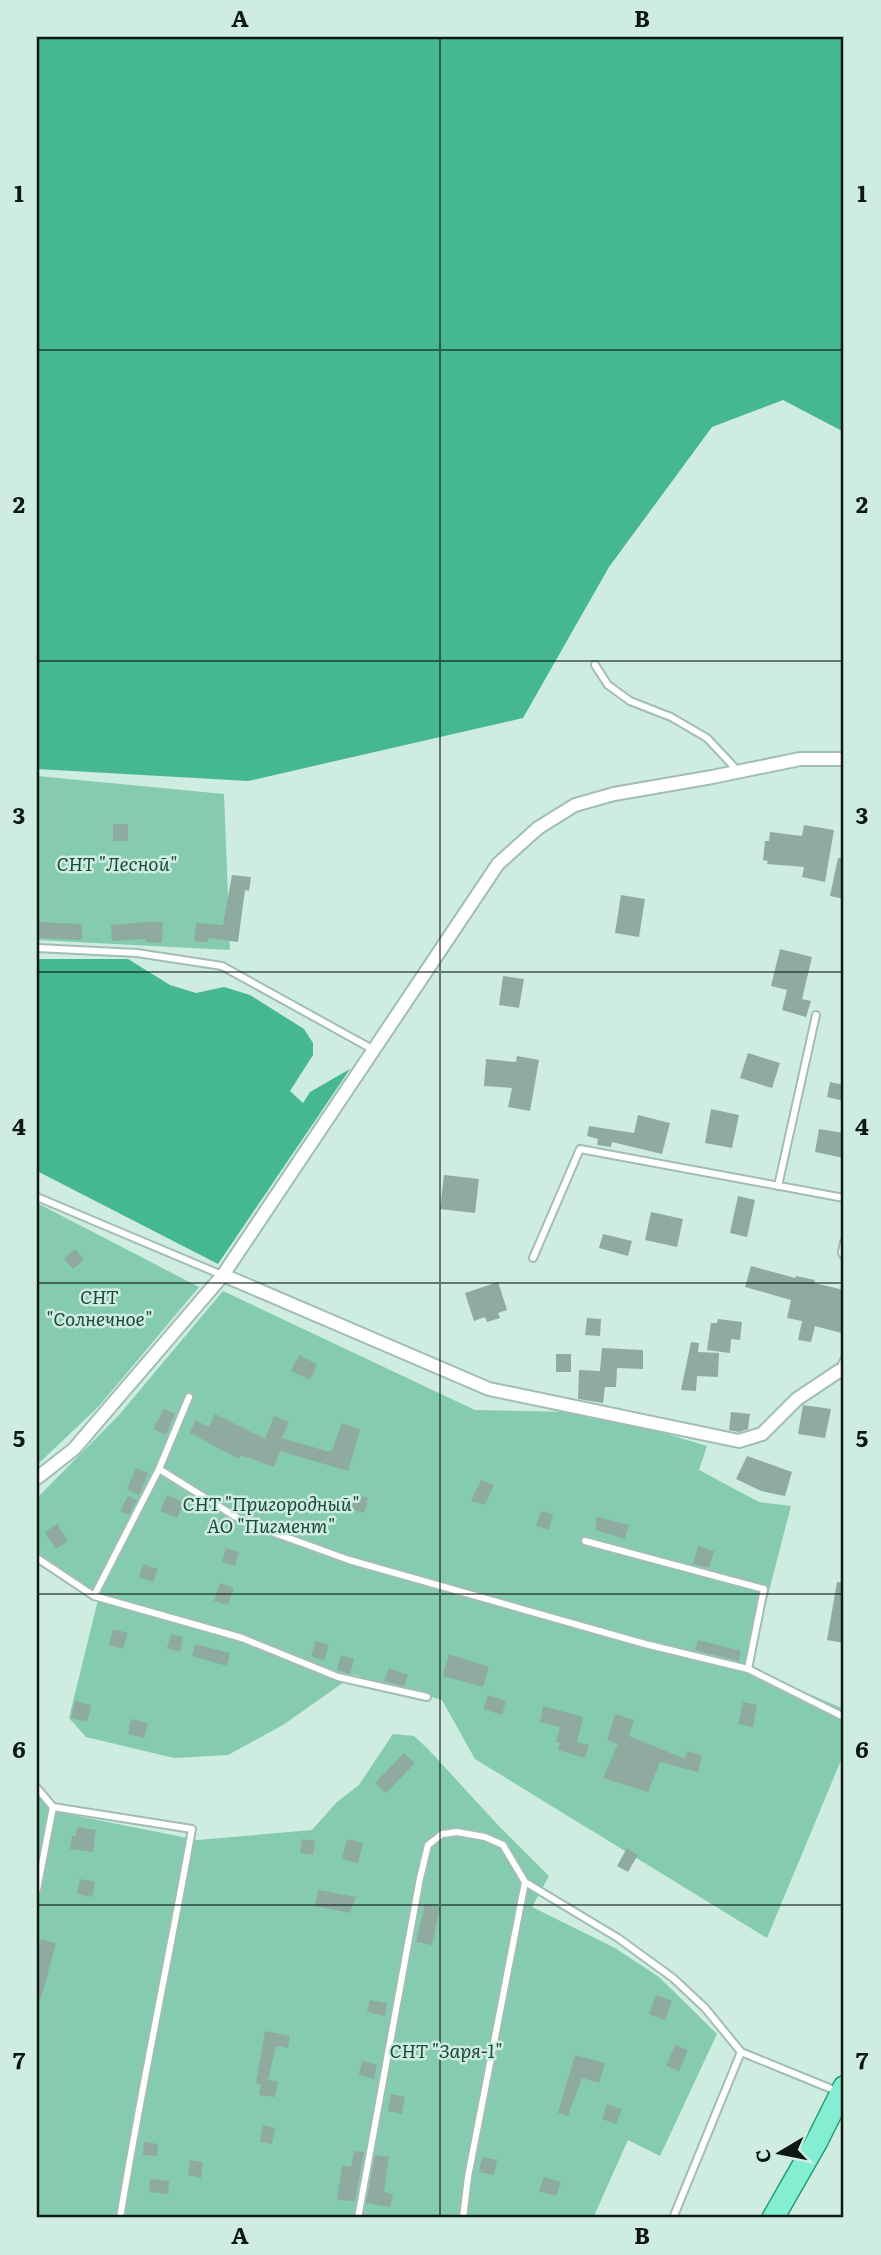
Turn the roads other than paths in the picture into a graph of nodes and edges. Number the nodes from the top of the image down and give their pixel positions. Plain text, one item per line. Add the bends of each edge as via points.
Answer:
1 (595, 665) dead end
2 (844, 759) edge
3 (738, 772) junction
4 (37, 947) edge
5 (816, 1015) dead end
6 (374, 1050) junction
7 (778, 1186) junction
8 (37, 1197) edge
9 (844, 1198) edge
10 (844, 1242) edge
11 (844, 1256) edge
12 (533, 1258) dead end
13 (223, 1275) junction
14 (843, 1368) edge
15 (189, 1397) dead end
16 (159, 1469) junction
17 (37, 1478) edge
18 (584, 1541) dead end
19 (37, 1558) edge
20 (94, 1596) junction
21 (748, 1669) junction
22 (427, 1697) dead end
23 (844, 1717) edge
24 (37, 1788) edge
25 (53, 1807) junction
26 (525, 1882) junction
27 (37, 1890) edge
28 (741, 2052) junction
29 (843, 2090) edge
30 (120, 2218) edge
31 (358, 2218) edge
32 (464, 2218) edge
33 (673, 2218) edge
34 (773, 2218) edge

1 - 3 lane via 608,685 630,701 707,738
2 - 3 street via 800,759
3 - 6 street via 614,794 575,805 538,828 498,864
4 - 6 lane via 137,953 222,966
5 - 7 lane
6 - 13 street
7 - 9 lane
7 - 12 lane via 580,1149
8 - 13 lane
10 - 11 lane
13 - 14 street via 489,1389 739,1441 762,1434 797,1399
13 - 17 street via 74,1450
15 - 16 lane
16 - 20 lane
16 - 21 lane via 244,1522 349,1560
18 - 21 lane via 764,1589
19 - 20 lane
20 - 22 lane via 242,1638 338,1677
21 - 23 lane
24 - 25 lane
25 - 27 lane
25 - 30 lane via 192,1829
26 - 28 lane via 618,1938 673,1978
26 - 31 lane via 503,1845 485,1837 442,1834 428,1845
26 - 32 lane
28 - 29 lane
28 - 33 lane
29 - 34 main road

